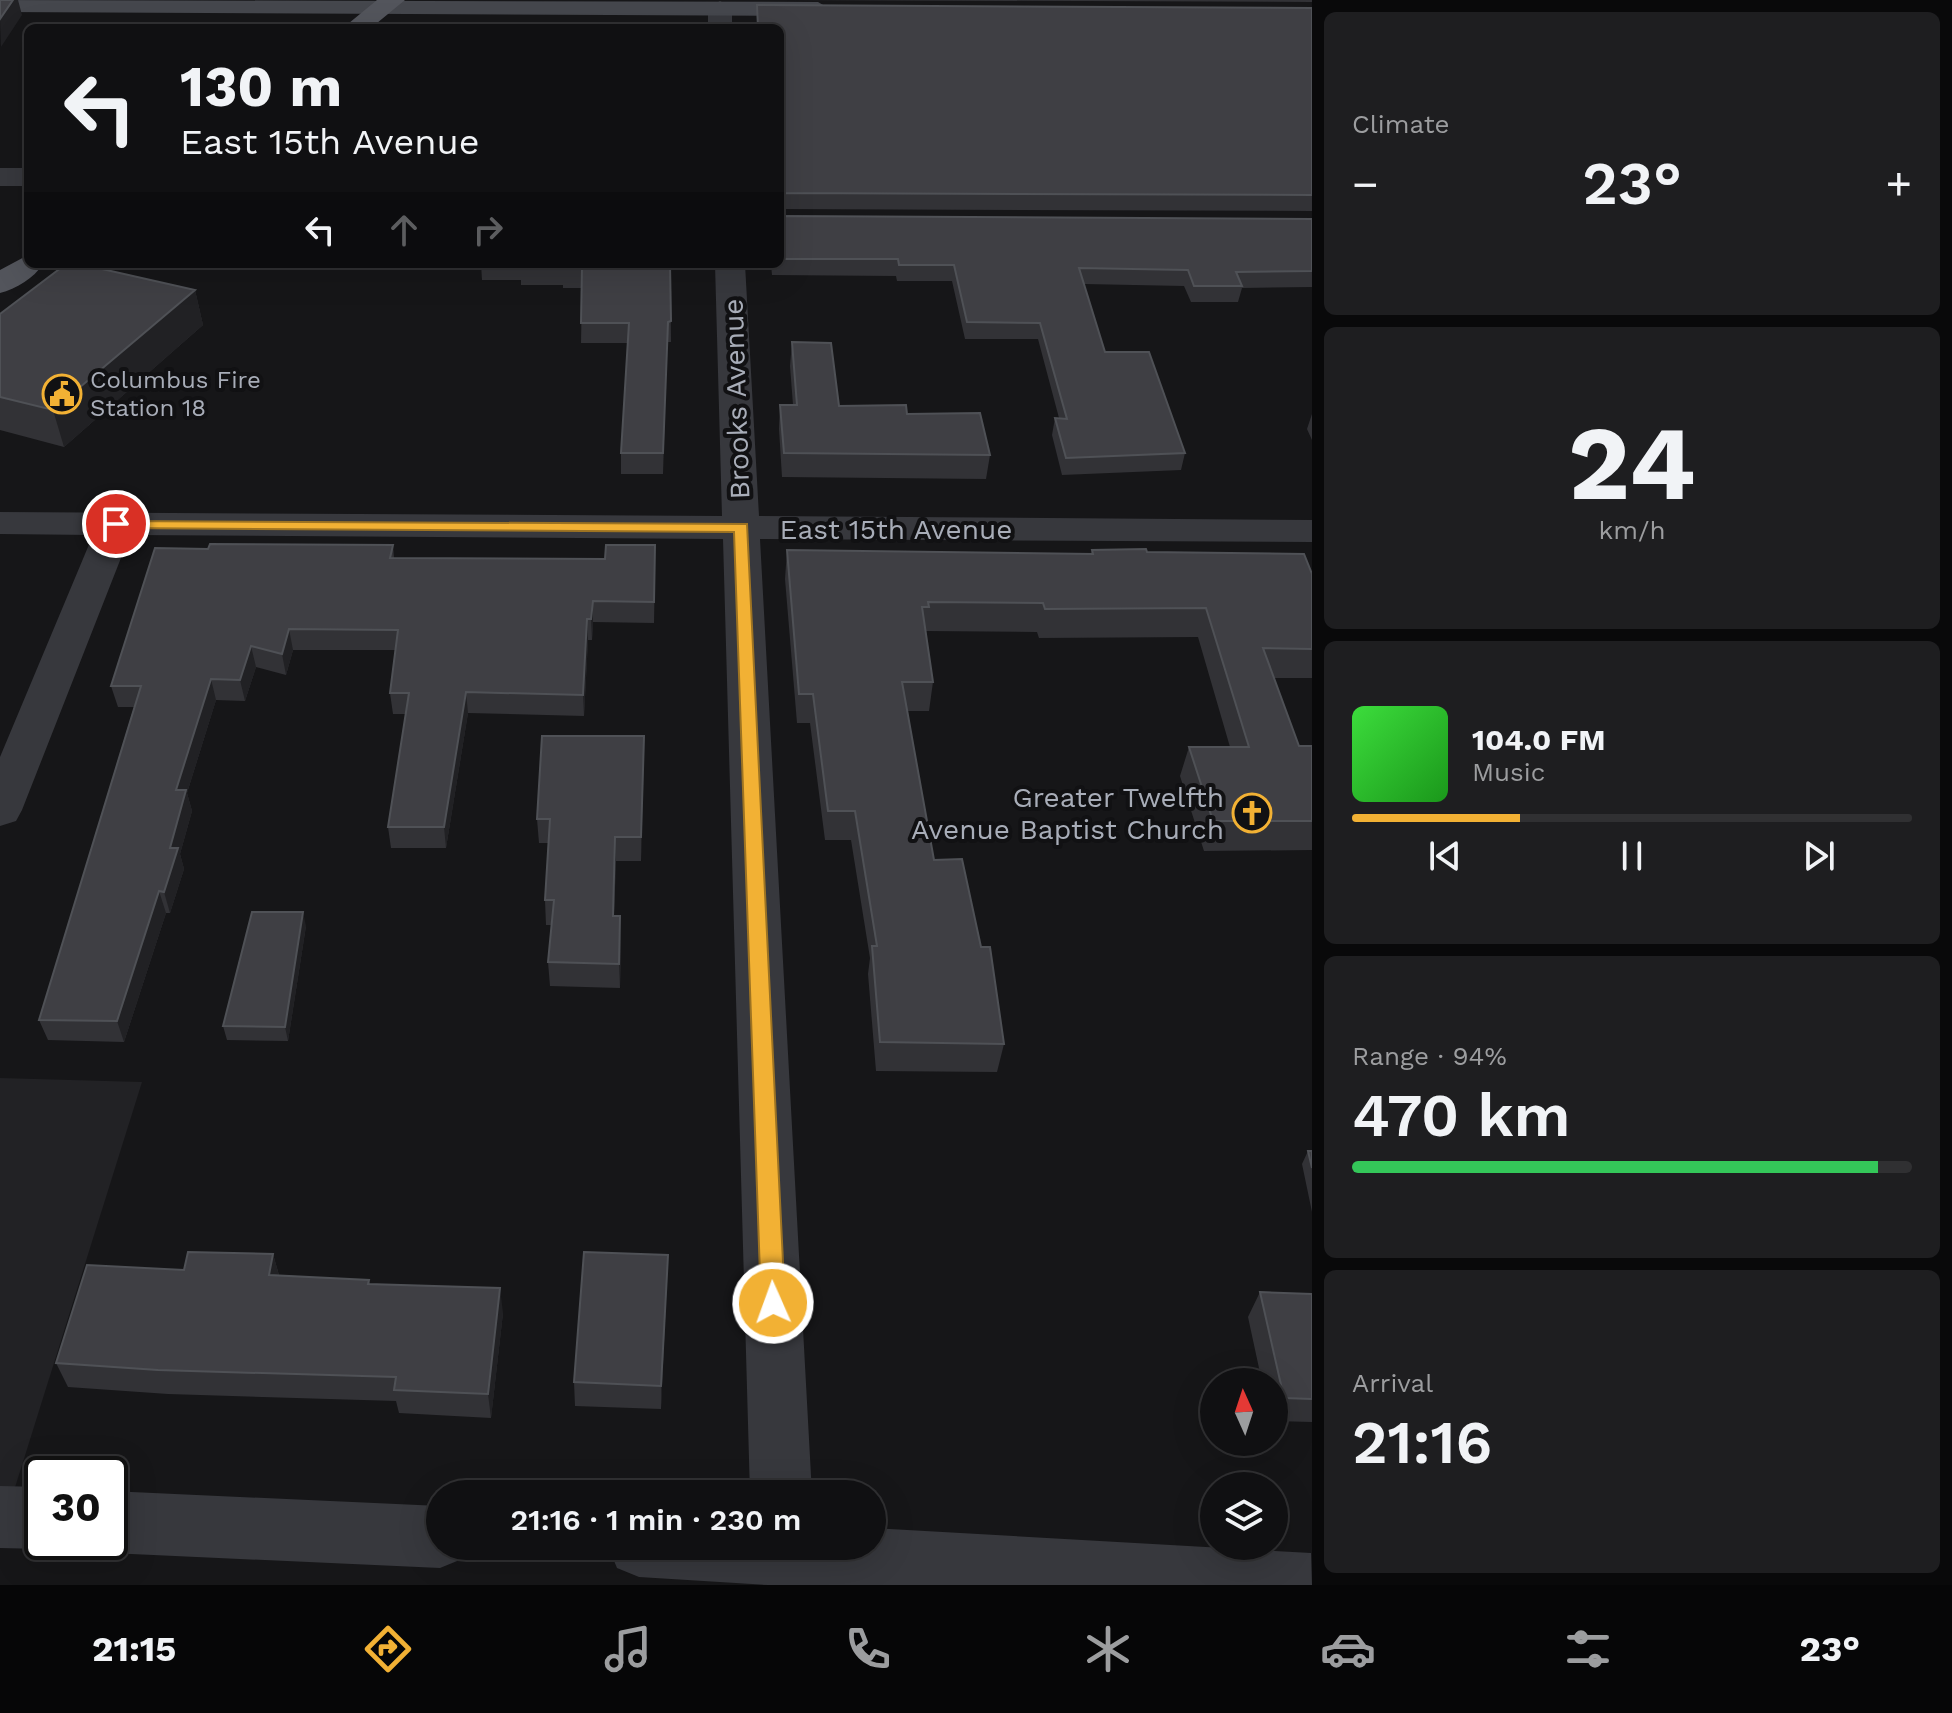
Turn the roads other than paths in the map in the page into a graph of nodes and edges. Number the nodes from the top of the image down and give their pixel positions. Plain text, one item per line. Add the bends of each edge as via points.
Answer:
1 (389, 3) edge
2 (0, 5) edge
3 (844, 9) edge
4 (720, 18) edge
5 (360, 24) edge
6 (0, 177) edge
7 (24, 177) edge
8 (24, 267) edge
9 (730, 268) edge
10 (0, 284) edge
11 (0, 523) edge
12 (116, 524) junction
13 (741, 528) junction
14 (1312, 531) edge
15 (0, 810) edge
16 (780, 1480) edge
17 (0, 1517) edge
18 (24, 1518) edge
19 (128, 1523) edge
20 (426, 1536) edge
21 (886, 1552) edge
22 (1311, 1585) edge

1 - 2 street
1 - 4 street
1 - 5 main road
3 - 4 street
6 - 7 street
8 - 10 main road
9 - 13 street, Brooks Avenue
11 - 12 street, East 15th Avenue
12 - 13 street, East 15th Avenue
12 - 15 street
13 - 14 street, East 15th Avenue
13 - 16 street, Brooks Avenue
17 - 18 street
19 - 20 street
21 - 22 street

